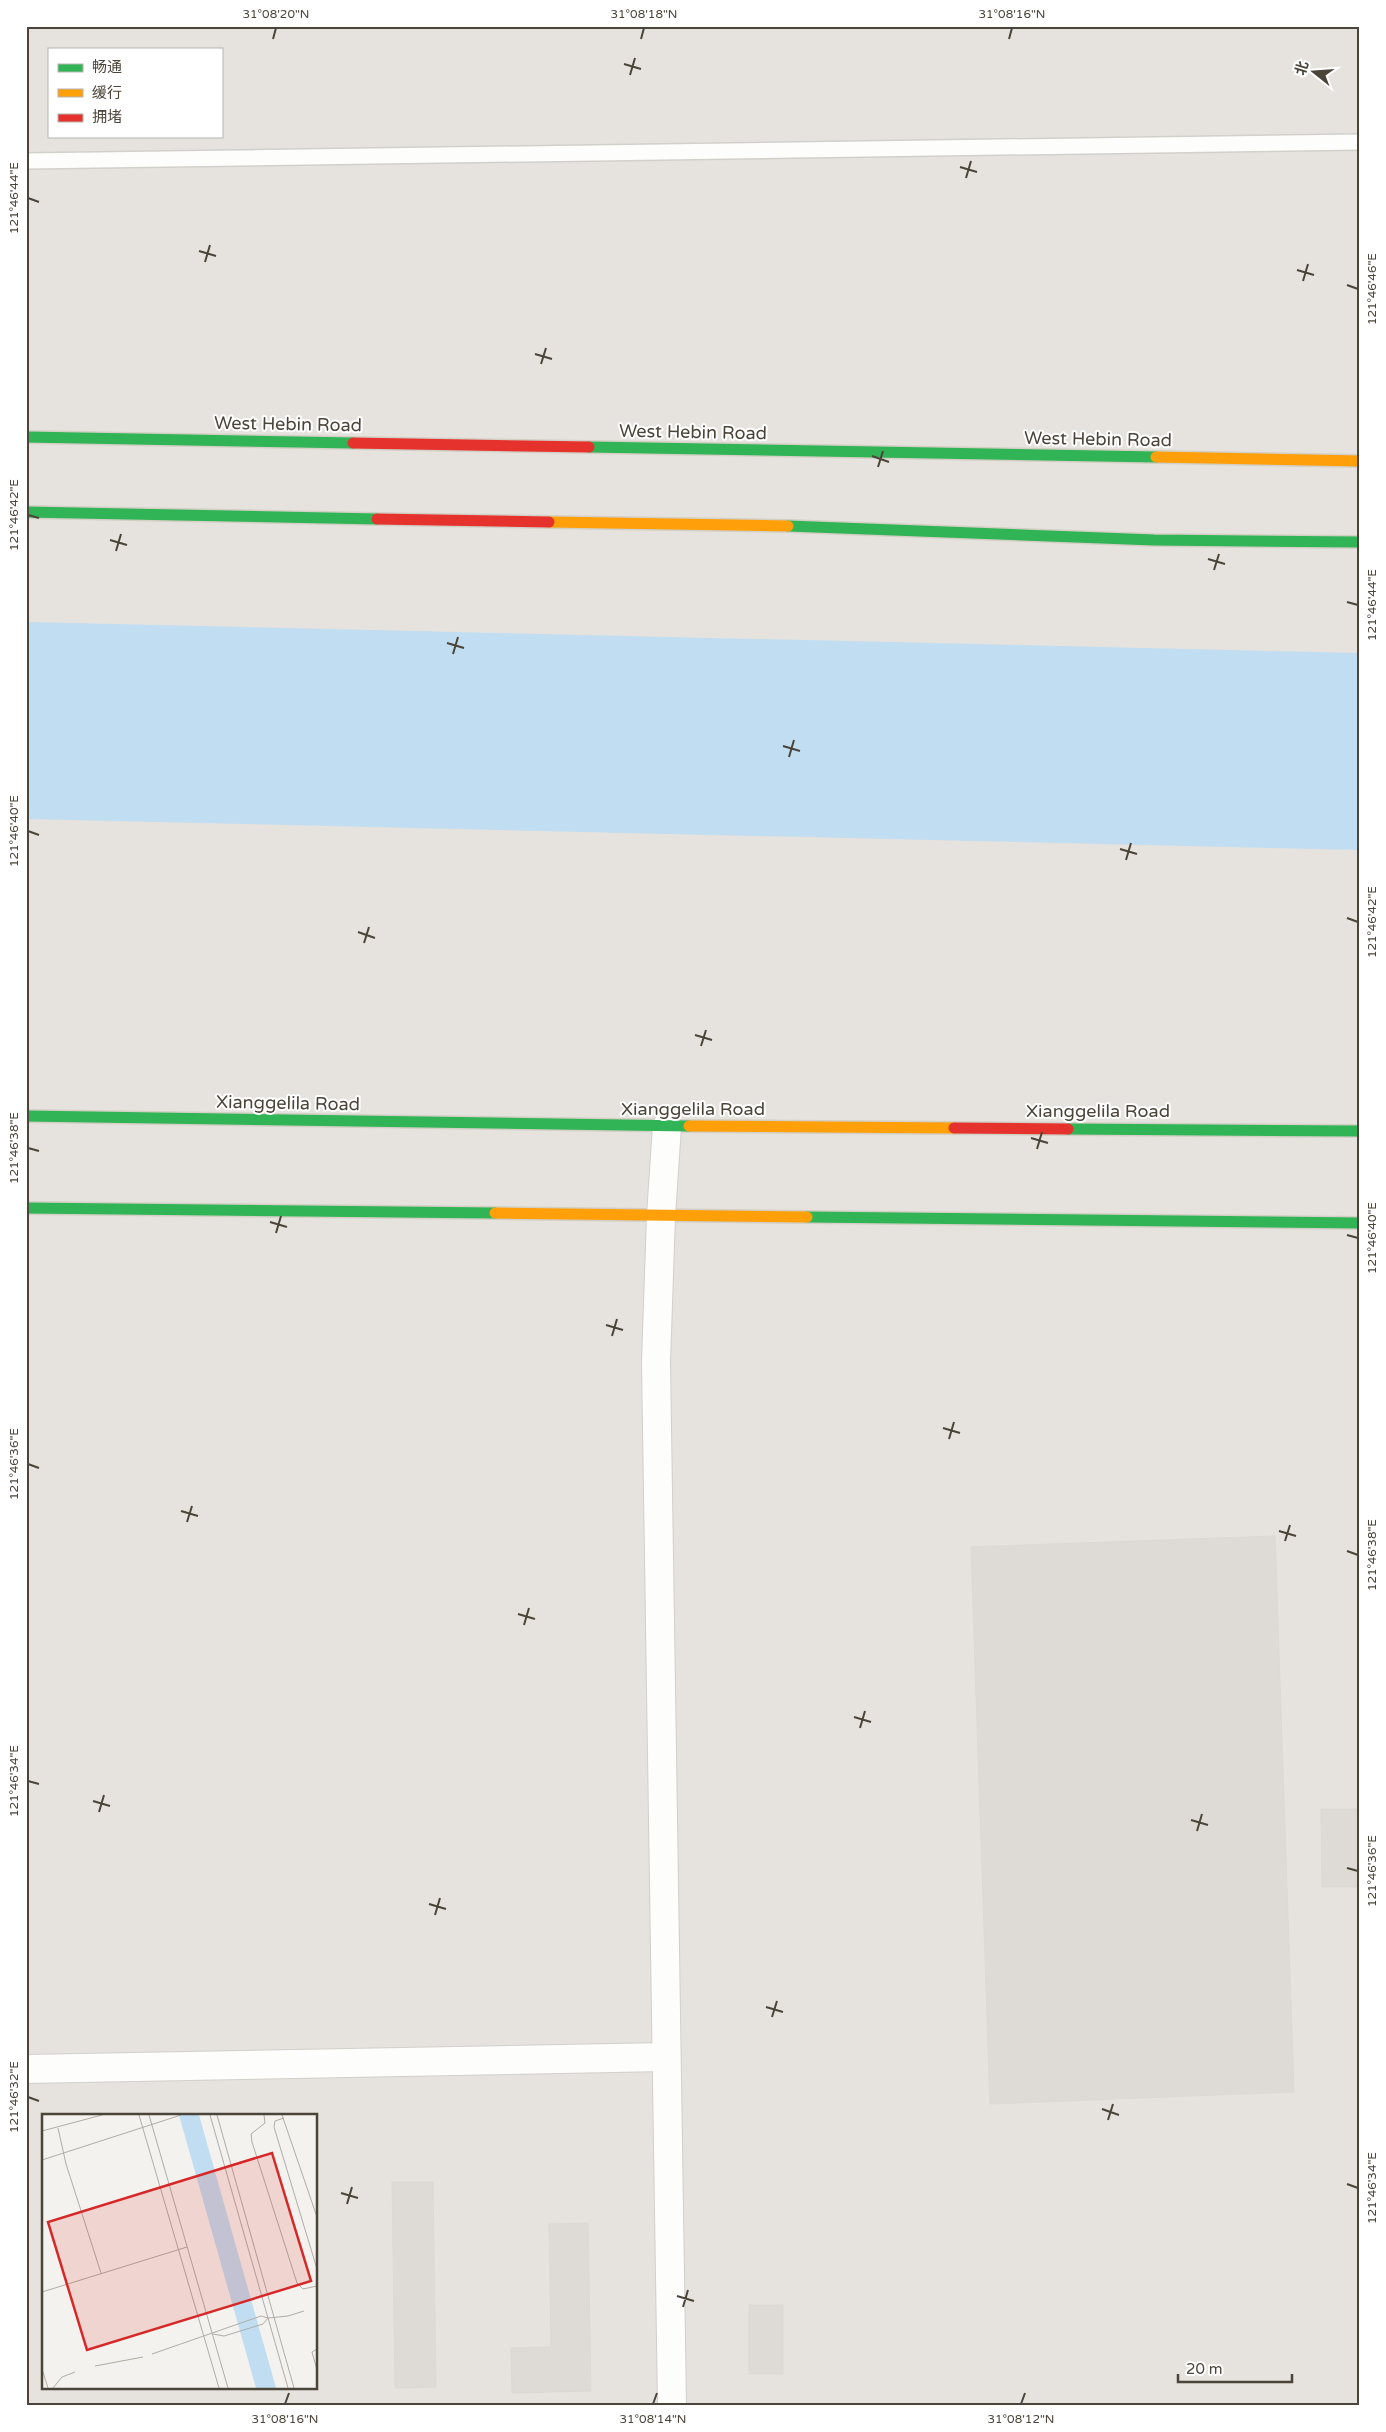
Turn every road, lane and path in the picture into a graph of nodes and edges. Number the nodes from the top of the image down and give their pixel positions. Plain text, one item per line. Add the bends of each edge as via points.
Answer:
1 (1360, 142) edge
2 (26, 161) edge
3 (26, 437) edge
4 (1360, 461) edge
5 (26, 512) edge
6 (1360, 542) edge
7 (26, 1116) edge
8 (668, 1126) junction
9 (1360, 1131) edge
10 (26, 1208) edge
11 (661, 1216) junction
12 (1360, 1224) edge
13 (666, 2057) junction
14 (26, 2069) edge
15 (672, 2406) edge

1 - 2 lane
3 - 4 street, West Hebin Road
5 - 6 street via 831,527 1154,540
7 - 8 street, Xianggelila Road
8 - 9 street, Xianggelila Road
8 - 11 street
10 - 11 street
11 - 12 street
11 - 13 street via 656,1362
13 - 14 street
13 - 15 street

